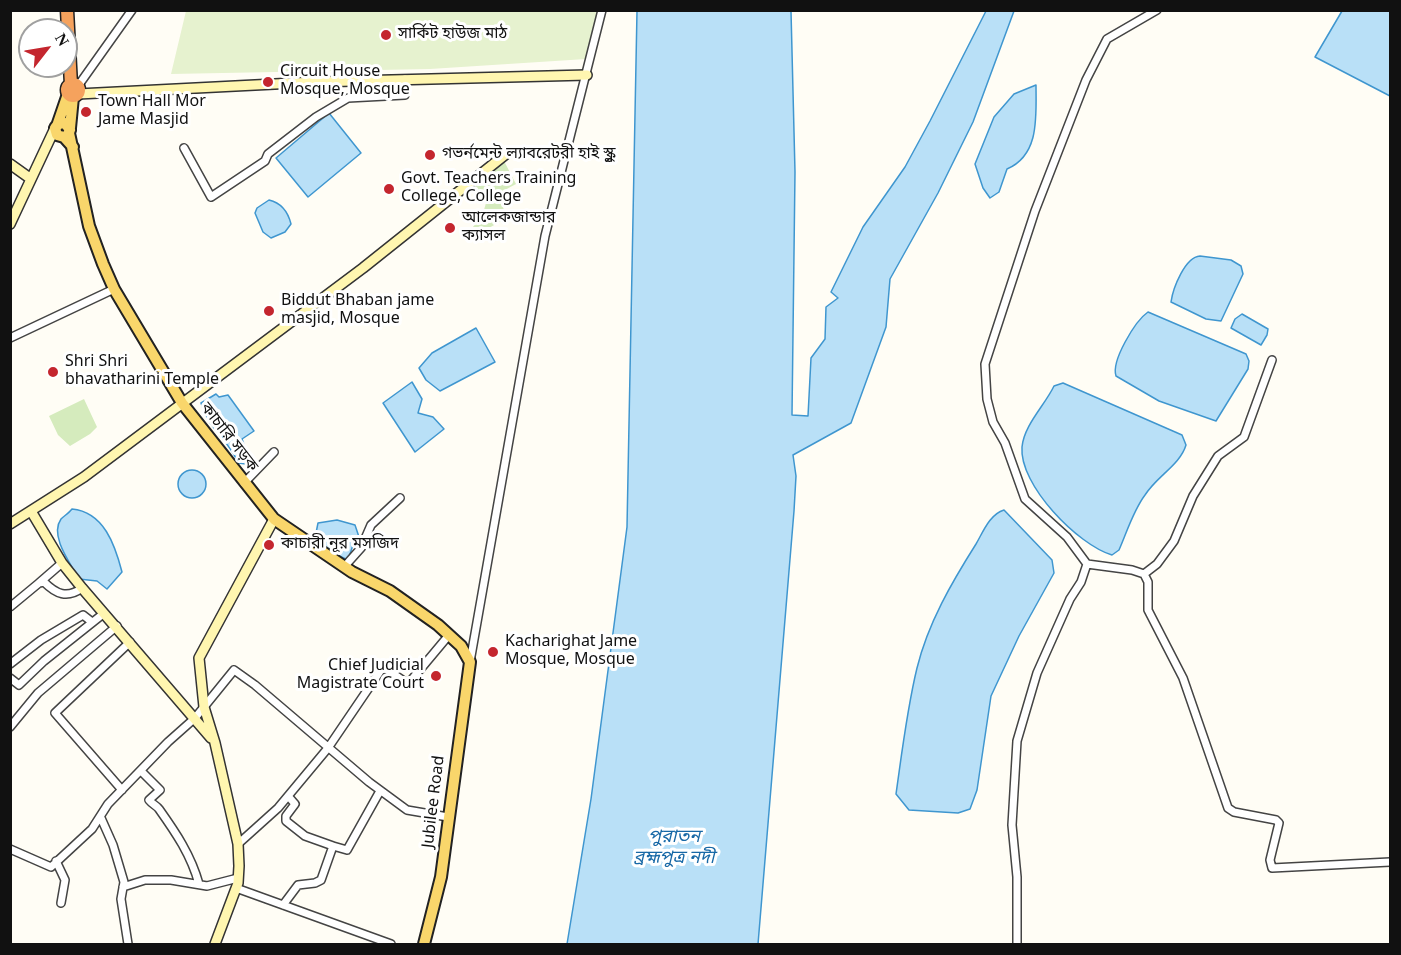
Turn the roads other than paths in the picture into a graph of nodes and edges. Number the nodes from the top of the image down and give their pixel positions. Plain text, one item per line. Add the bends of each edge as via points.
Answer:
1 (67, 10) edge
2 (132, 10) edge
3 (602, 10) edge
4 (1156, 10) edge
5 (587, 75) junction
6 (405, 79) junction
7 (74, 91) junction
8 (62, 132) junction
9 (184, 148) dead end
10 (506, 154) dead end
11 (10, 164) edge
12 (31, 179) junction
13 (10, 224) edge
14 (114, 289) junction
15 (10, 338) edge
16 (1272, 360) dead end
17 (182, 403) junction
18 (274, 452) dead end
19 (244, 483) junction
20 (400, 498) dead end
21 (31, 511) junction
22 (274, 519) junction
23 (10, 524) edge
24 (62, 563) junction
25 (1087, 564) junction
26 (344, 567) junction
27 (1144, 574) junction
28 (39, 583) junction
29 (82, 588) junction
30 (10, 607) edge
31 (103, 614) junction
32 (92, 622) junction
33 (117, 626) junction
34 (449, 635) junction
35 (130, 642) junction
36 (470, 662) junction
37 (10, 664) edge
38 (10, 678) edge
39 (204, 707) junction
40 (195, 718) junction
41 (10, 727) edge
42 (215, 743) junction
43 (328, 748) junction
44 (141, 771) junction
45 (122, 790) junction
46 (380, 791) junction
47 (288, 796) junction
48 (448, 817) junction
49 (100, 818) junction
50 (238, 844) junction
51 (333, 846) junction
52 (10, 849) edge
53 (56, 861) junction
54 (1390, 862) edge
55 (238, 878) junction
56 (199, 884) junction
57 (123, 887) junction
58 (236, 888) junction
59 (62, 903) dead end
60 (283, 905) junction
61 (128, 945) edge
62 (215, 945) edge
63 (390, 945) edge
64 (424, 945) edge
65 (1017, 945) edge

1 - 7 highway
2 - 7 street
3 - 5 street
4 - 25 street via 1107,39 1086,80 1035,211 986,364 987,399 993,422 1005,443 1025,499 1066,537
5 - 6 street
5 - 36 street via 545,236
6 - 7 street
6 - 9 street via 405,94 338,102 268,154 265,161 211,197
7 - 8 main road, কাচারি সড়ক
8 - 12 street via 47,146
8 - 14 main road, কাচারি সড়ক via 73,147 89,226
10 - 17 street via 363,268
11 - 12 street
12 - 13 street
14 - 15 street
14 - 17 main road, কাচারি সড়ক
16 - 27 street via 1244,436 1218,456 1193,496 1174,541
17 - 19 main road, কাচারি সড়ক
17 - 21 street via 84,477
18 - 19 street
19 - 22 main road, কাচারি সড়ক
20 - 26 street via 371,525 361,548
21 - 23 street
21 - 24 street
22 - 26 main road, কাচারি সড়ক
22 - 39 street via 199,658
24 - 28 street
24 - 29 street
25 - 27 street
25 - 65 street via 1037,673 1017,741 1012,825
26 - 34 main road, কাচারি সড়ক via 390,591
27 - 54 street via 1148,582 1148,610 1183,678 1229,810 1279,823 1270,860 1272,868
28 - 29 street via 44,582 55,593 62,594 71,595
28 - 30 street
29 - 31 street
31 - 32 street
31 - 33 street
32 - 37 street via 83,615
32 - 38 street via 19,685
33 - 35 street
33 - 41 street via 38,693
34 - 36 main road, কাচারি সড়ক via 461,645
34 - 43 street via 408,684 383,667
35 - 40 street
35 - 45 street via 55,713
36 - 48 main road, Jubilee Road
39 - 40 street
39 - 42 street
39 - 43 street via 234,670
40 - 42 street
40 - 44 street
42 - 50 street
43 - 46 street
43 - 47 street
44 - 45 street
44 - 56 street via 160,790 149,800 157,805 184,845
45 - 49 street
46 - 48 street via 406,810
46 - 51 street via 347,850
47 - 50 street
47 - 51 street via 295,804 286,821 305,836
48 - 64 main road, Jubilee Road via 441,877
49 - 53 street
49 - 57 street via 113,845
50 - 55 street
51 - 60 street via 321,880 298,885
52 - 53 street via 51,867
53 - 59 street via 65,880
55 - 56 street via 207,886
55 - 58 street
56 - 57 street via 145,880
57 - 61 street via 121,899
58 - 60 street
58 - 62 street
60 - 63 street

